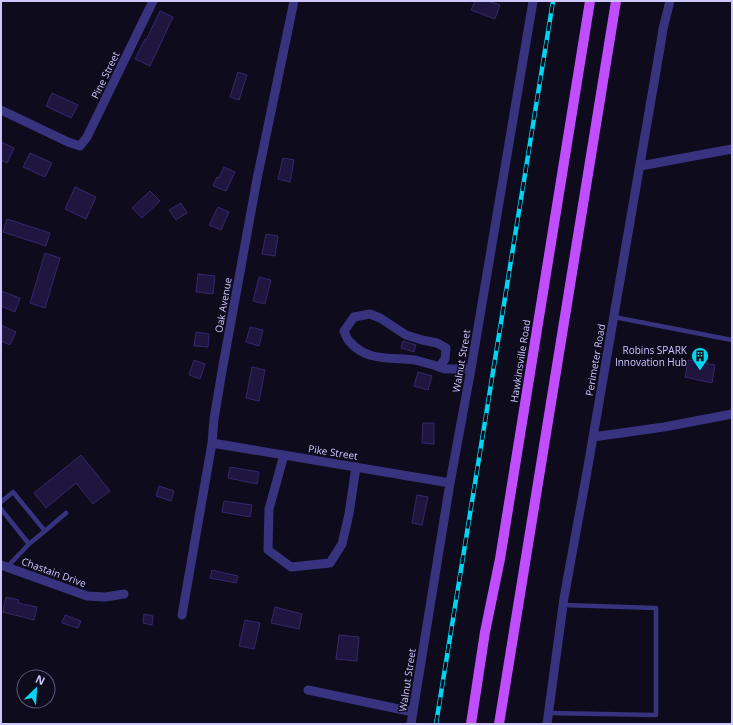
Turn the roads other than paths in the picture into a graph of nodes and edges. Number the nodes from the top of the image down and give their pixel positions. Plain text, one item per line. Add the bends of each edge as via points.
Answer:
1 (153, 1) edge
2 (294, 1) edge
3 (533, 1) edge
4 (590, 1) edge
5 (616, 1) edge
6 (670, 1) edge
7 (1, 110) edge
8 (732, 149) edge
9 (640, 166) junction
10 (614, 317) junction
11 (732, 340) edge
12 (439, 367) junction
13 (471, 369) junction
14 (732, 414) edge
15 (593, 436) junction
16 (212, 443) junction
17 (284, 455) junction
18 (356, 467) junction
19 (450, 483) junction
20 (1, 502) edge
21 (1, 509) edge
22 (66, 513) dead end
23 (45, 531) junction
24 (29, 544) junction
25 (4, 566) edge
26 (124, 594) dead end
27 (563, 605) junction
28 (182, 615) dead end
29 (308, 690) dead end
30 (413, 712) junction
31 (549, 713) junction
32 (411, 724) edge
33 (471, 724) edge
34 (499, 724) edge
35 (547, 724) edge

1 - 7 street, Pine Street via 87,138 80,146
2 - 16 street, Oak Avenue via 257,179 222,371
3 - 13 street, Walnut Street
4 - 33 main road, Hawkinsville Road via 501,551 484,632
5 - 34 main road
6 - 9 street, Perimeter Road
8 - 9 street
9 - 10 street, Perimeter Road
10 - 11 lane
10 - 15 street, Perimeter Road
12 - 12 street via 414,360 376,357 360,352 349,342 344,331 354,317 370,314 406,335 446,348 445,359
12 - 13 street
13 - 19 street, Walnut Street
14 - 15 street via 664,427
15 - 27 street, Perimeter Road
16 - 17 street, Pike Street
16 - 28 street, Oak Avenue
17 - 18 street, Pike Street
17 - 18 street via 269,509 268,550 291,567 330,563 342,544
18 - 19 street, Pike Street
19 - 30 street, Walnut Street
20 - 23 lane via 13,492
21 - 24 lane
22 - 23 lane
23 - 24 lane
24 - 25 lane
25 - 26 street, Chastain Drive via 87,596
27 - 31 street, Perimeter Road
27 - 31 lane via 656,608 656,715
29 - 30 street
30 - 32 street, Walnut Street
31 - 35 street, Perimeter Road

